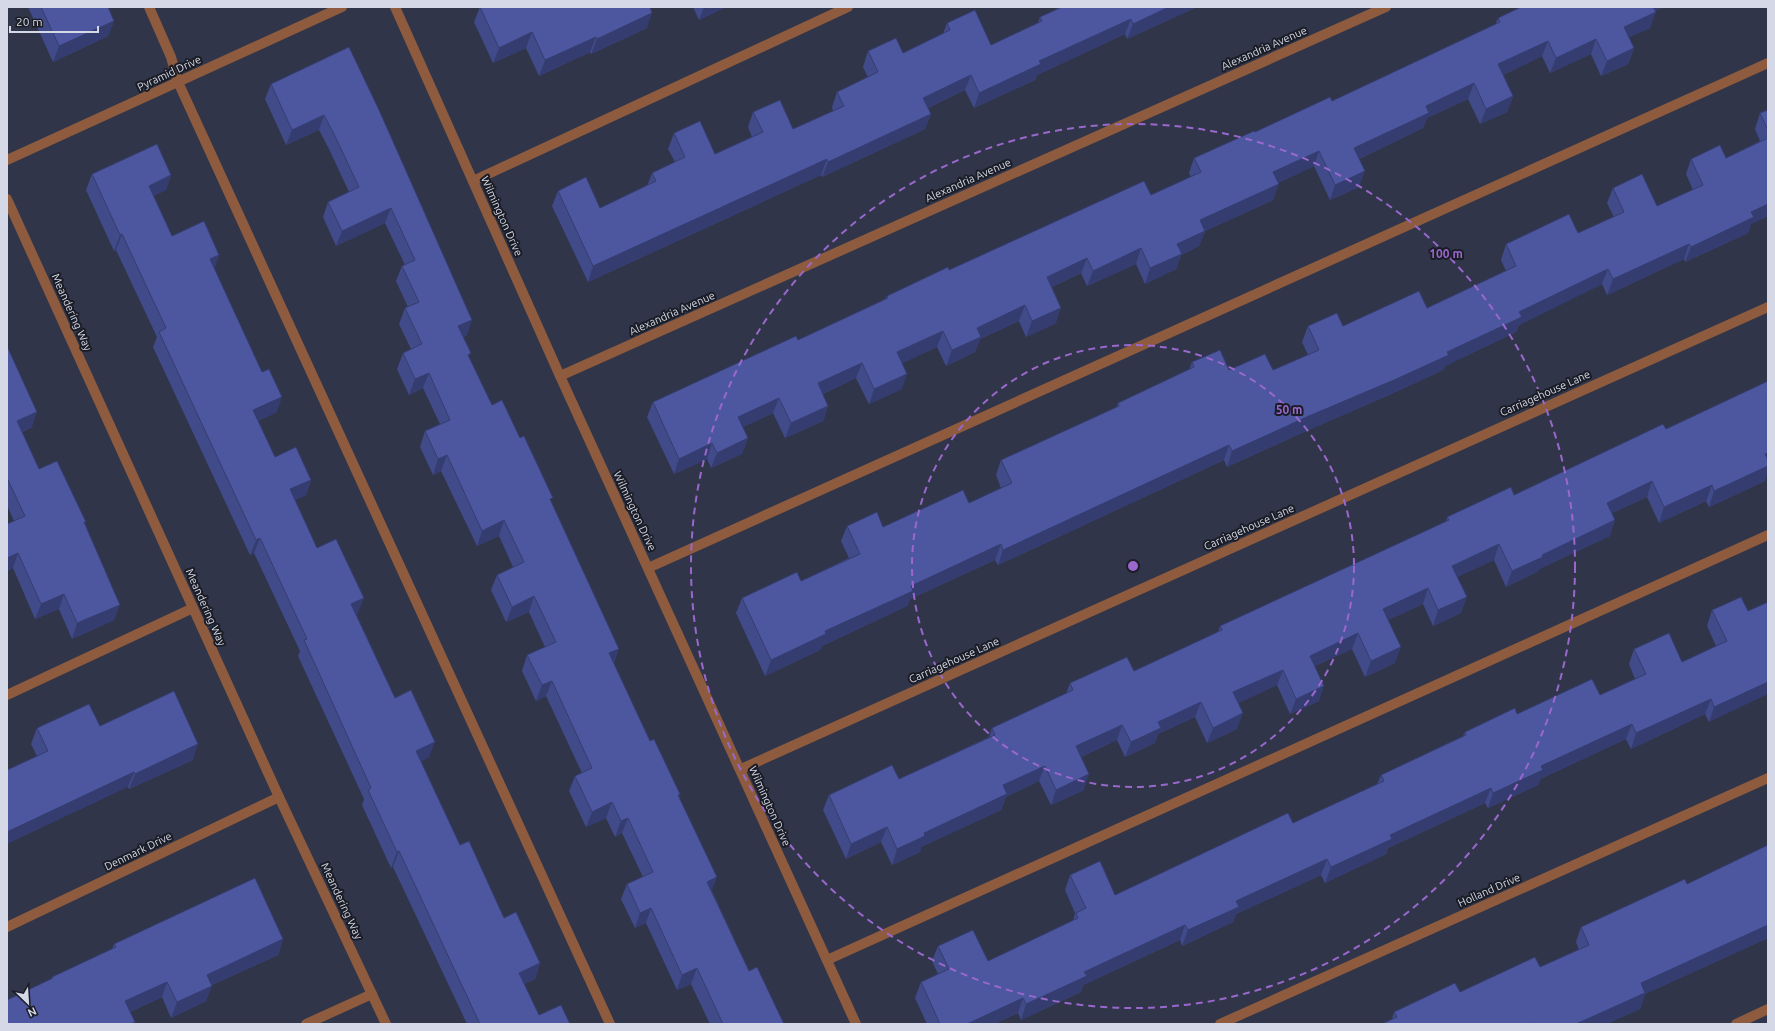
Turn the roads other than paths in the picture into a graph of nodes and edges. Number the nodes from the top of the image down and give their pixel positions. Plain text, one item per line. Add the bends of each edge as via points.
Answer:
1 (149, 7) edge
2 (342, 7) edge
3 (395, 7) edge
4 (848, 7) edge
5 (1386, 7) edge
6 (1768, 63) edge
7 (178, 82) junction
8 (7, 160) edge
9 (473, 181) junction
10 (7, 199) edge
11 (1768, 307) edge
12 (560, 376) junction
13 (1768, 535) edge
14 (648, 568) junction
15 (193, 608) junction
16 (7, 695) edge
17 (741, 769) junction
18 (1768, 778) edge
19 (279, 797) junction
20 (7, 927) edge
21 (827, 960) junction
22 (372, 994) junction
23 (1768, 1009) edge
24 (306, 1024) edge
25 (386, 1024) edge
26 (610, 1024) edge
27 (856, 1024) edge
28 (1220, 1024) edge
29 (1736, 1024) edge

1 - 7 street via 171,57
2 - 7 street, Pyramid Drive
3 - 9 street, Wilmington Drive
4 - 9 street
5 - 12 street, Alexandria Avenue
6 - 14 street
7 - 8 street, Pyramid Drive
7 - 26 street
9 - 12 street, Wilmington Drive
10 - 15 street, Meandering Way
11 - 17 street, Carriagehouse Lane
12 - 14 street, Wilmington Drive
13 - 21 street
14 - 17 street, Wilmington Drive
15 - 16 street
15 - 19 street, Meandering Way
17 - 21 street, Wilmington Drive
18 - 28 street, Holland Drive
19 - 20 street, Denmark Drive
19 - 22 street, Meandering Way
21 - 27 street, Wilmington Drive
22 - 24 street
22 - 25 street, Meandering Way
23 - 29 street

